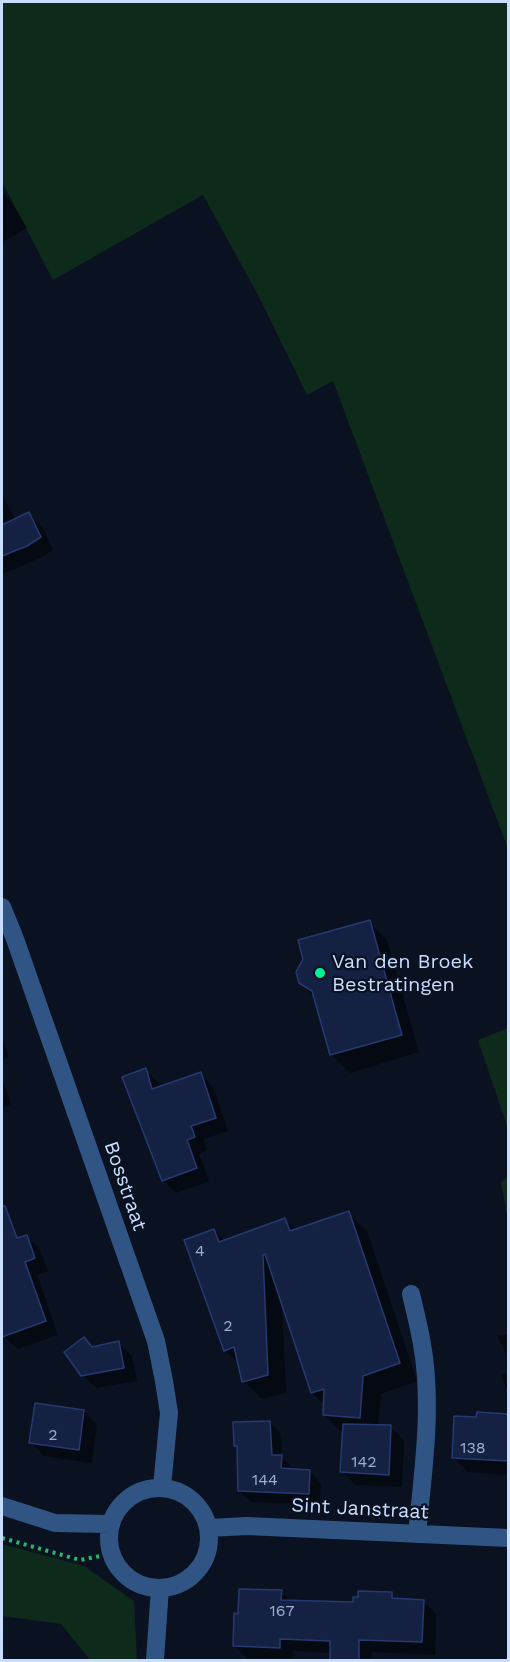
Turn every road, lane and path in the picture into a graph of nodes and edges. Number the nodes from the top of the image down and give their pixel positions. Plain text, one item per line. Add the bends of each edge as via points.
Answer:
1 (2, 907) edge
2 (411, 1294) dead end
3 (162, 1487) junction
4 (2, 1506) edge
5 (110, 1524) junction
6 (209, 1528) junction
7 (417, 1534) junction
8 (2, 1538) edge
9 (508, 1538) edge
10 (111, 1554) junction
11 (160, 1588) junction
12 (155, 1660) edge

1 - 3 street, Bosstraat via 156,1341 169,1413
2 - 7 street via 426,1387
3 - 5 street via 139,1491 121,1504
3 - 6 street via 183,1493 200,1507
4 - 5 street via 55,1523
5 - 10 street
6 - 7 street, Sint Janstraat via 247,1526
6 - 11 street via 209,1549 201,1567 185,1582
7 - 9 street, Sint Janstraat
8 - 10 path via 80,1560
10 - 11 street via 122,1572 140,1584
11 - 12 street

